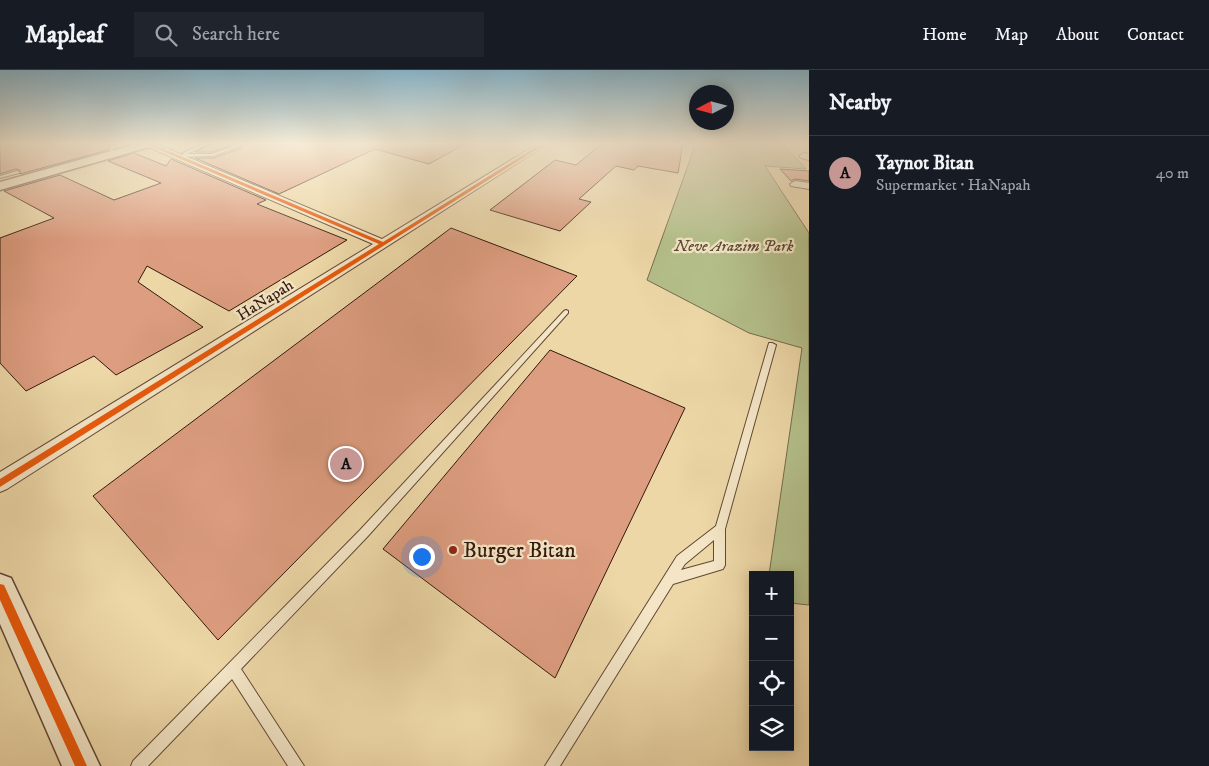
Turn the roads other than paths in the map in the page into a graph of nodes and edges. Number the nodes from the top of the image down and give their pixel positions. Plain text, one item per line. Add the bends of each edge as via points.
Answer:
1 (12, 175) edge
2 (38, 175) edge
3 (224, 175) edge
4 (492, 175) edge
5 (0, 179) edge
6 (795, 184) dead end
7 (0, 186) edge
8 (809, 186) edge
9 (381, 244) junction
10 (566, 312) dead end
11 (772, 345) dead end
12 (0, 483) edge
13 (720, 529) junction
14 (670, 579) junction
15 (0, 589) edge
16 (232, 668) junction
17 (82, 766) edge
18 (138, 766) edge
19 (297, 766) edge
20 (552, 766) edge

1 - 5 street
2 - 7 street
3 - 9 street
4 - 9 street, HaNapah
6 - 8 street
9 - 12 street, HaNapah
10 - 16 lane via 364,533
11 - 13 lane
13 - 14 lane via 681,560
13 - 14 lane via 719,565
14 - 20 lane
15 - 17 street
16 - 18 lane
16 - 19 lane

